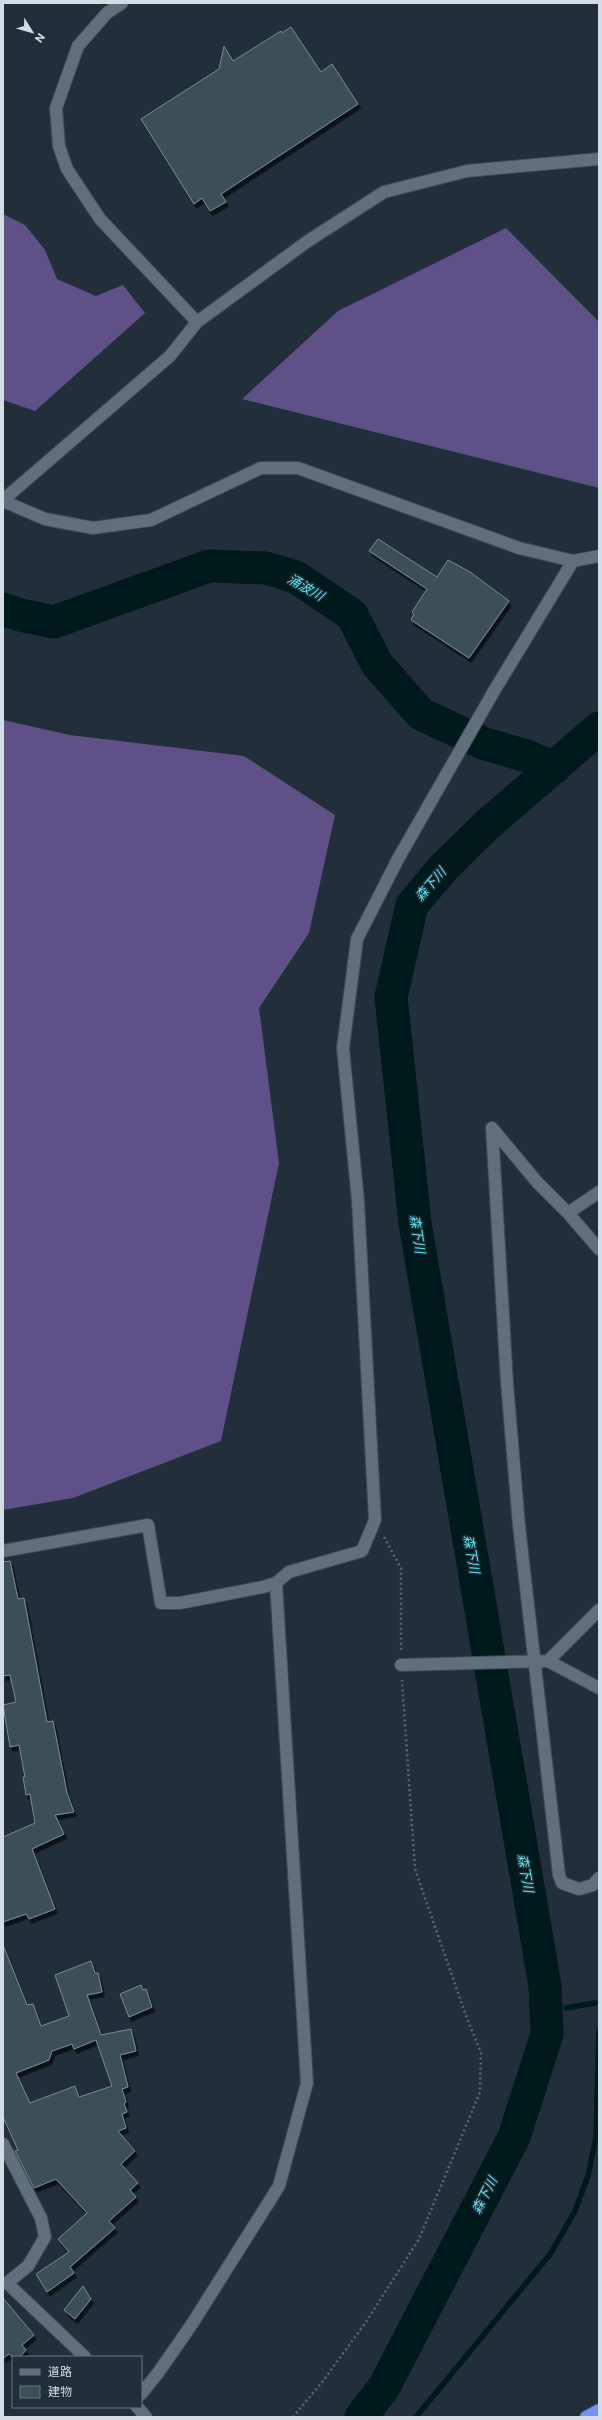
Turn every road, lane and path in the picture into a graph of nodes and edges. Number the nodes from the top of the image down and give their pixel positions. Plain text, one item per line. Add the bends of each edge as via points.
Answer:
1 (122, 3) edge
2 (599, 159) edge
3 (197, 322) junction
4 (3, 501) edge
5 (599, 556) edge
6 (573, 562) junction
7 (599, 1192) edge
8 (568, 1213) junction
9 (599, 1249) edge
10 (375, 1520) junction
11 (3, 1551) edge
12 (276, 1583) junction
13 (599, 1610) edge
14 (529, 1660) junction
15 (548, 1661) junction
16 (407, 1665) junction
17 (599, 1688) edge
18 (599, 1878) edge
19 (3, 2144) edge
20 (5, 2283) edge
21 (84, 2356) edge
22 (142, 2393) edge
23 (138, 2408) edge
24 (599, 2410) edge
25 (146, 2417) edge
26 (293, 2417) edge
27 (586, 2417) edge

1 - 3 street via 107,14 78,46 56,108 59,146 67,169 100,218
2 - 3 street via 467,171 384,192 308,241
3 - 4 street via 170,356
4 - 6 street via 45,519 93,528 151,520 261,468 298,468 519,548
5 - 6 street
6 - 10 street via 454,760 398,859 357,939 343,1048 358,1201
7 - 8 street
8 - 9 street
8 - 14 street via 537,1182 492,1128 507,1383
10 - 12 street via 362,1551 289,1572
10 - 16 path via 401,1568
11 - 12 street via 148,1525 161,1603 180,1603
12 - 22 street via 307,2083 279,2186 192,2324
13 - 15 street
14 - 15 street
14 - 16 street
14 - 18 street via 562,1883 579,1889
15 - 17 street
16 - 26 path via 415,1869 481,2053 480,2092 419,2239 366,2322
19 - 20 street via 41,2218 45,2237 28,2266
20 - 21 street
23 - 25 street
24 - 27 highway

